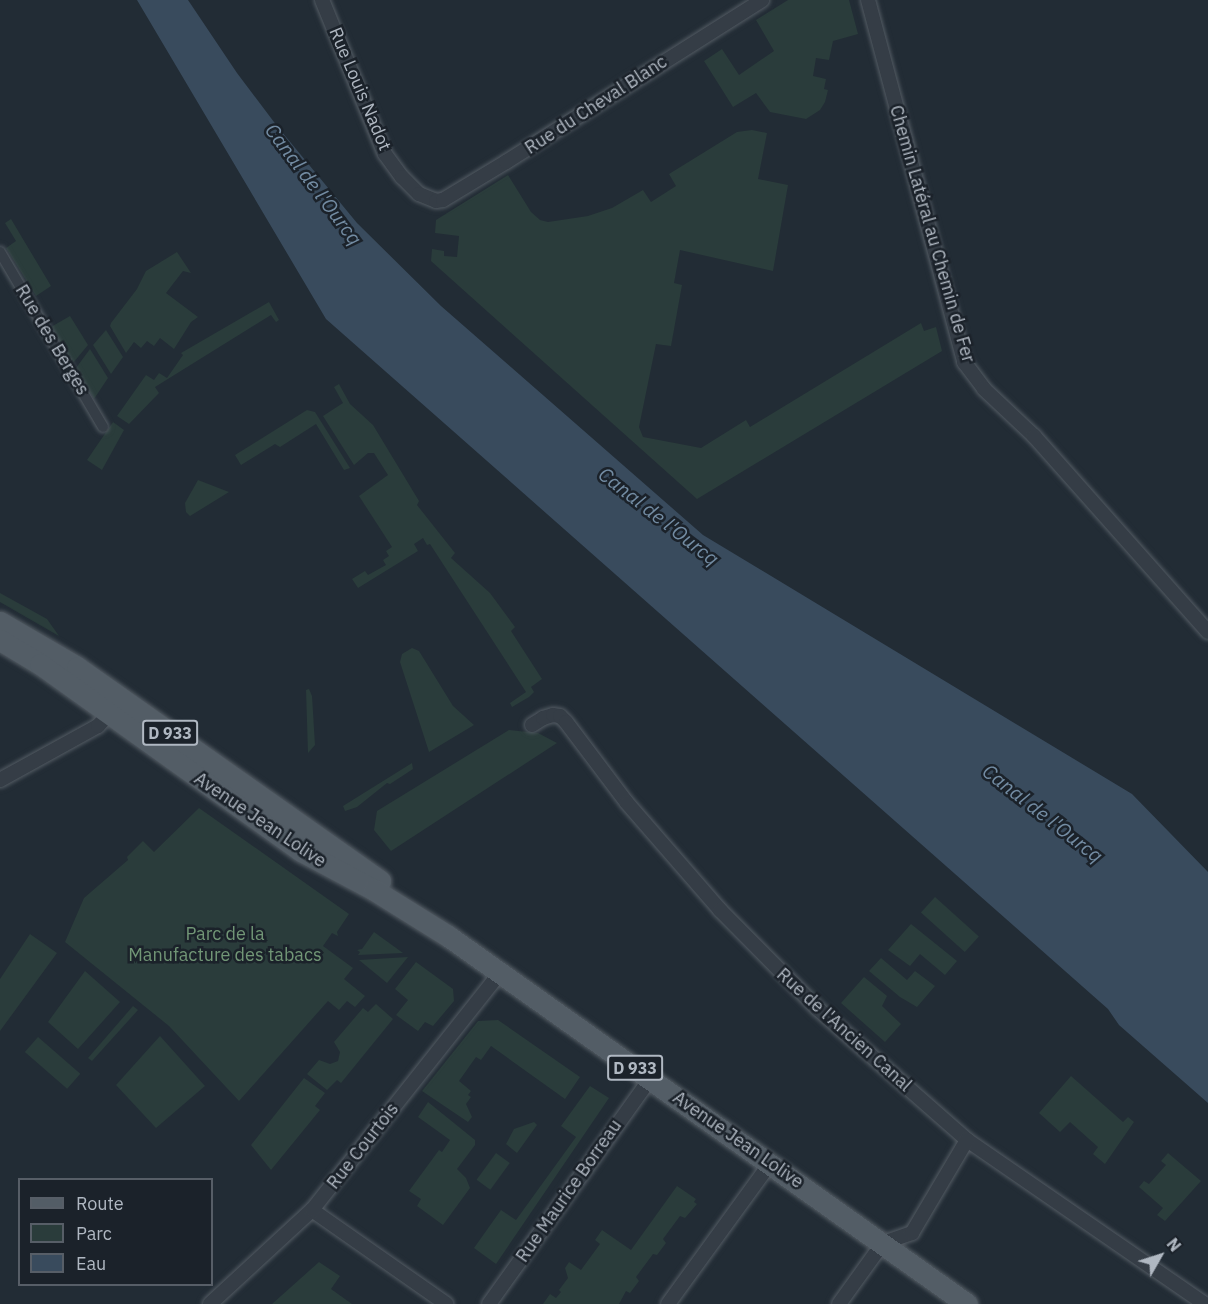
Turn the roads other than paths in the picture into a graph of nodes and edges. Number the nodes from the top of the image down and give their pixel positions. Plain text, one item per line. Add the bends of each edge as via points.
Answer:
1 (322, 0) edge
2 (762, 0) edge
3 (868, 0) edge
4 (428, 200) joint
5 (0, 252) edge
6 (104, 427) dead end
7 (0, 622) edge
8 (1208, 632) edge
9 (0, 640) edge
10 (115, 706) junction
11 (532, 725) dead end
12 (0, 780) edge
13 (500, 973) junction
14 (650, 1079) junction
15 (967, 1140) junction
16 (770, 1165) junction
17 (312, 1210) junction
18 (884, 1244) junction
19 (210, 1304) edge
20 (446, 1304) edge
21 (489, 1304) edge
22 (668, 1304) edge
23 (839, 1304) edge
24 (967, 1304) edge
25 (1205, 1304) edge

1 - 4 street, Rue Louis Nadot via 386,154 402,177
2 - 4 street, Rue du Cheval Blanc via 443,200
3 - 8 street, Chemin Latéral au Chemin de Fer via 964,362 984,389 1034,436
5 - 6 street, Rue des Berges
7 - 10 main road, Avenue Jean Lolive / D 933 via 69,662
9 - 10 main road, Avenue Jean Lolive / D 933
10 - 12 street via 98,726
10 - 13 main road, Avenue Jean Lolive / D 933 via 384,884
11 - 15 street, Rue de l'Ancien Canal via 553,715 566,722 634,812 720,910 818,1009
13 - 14 main road, Avenue Jean Lolive / D 933
13 - 17 street, Rue Courtois
14 - 16 main road, Avenue Jean Lolive / D 933
14 - 21 street, Rue Maurice Borreau
15 - 18 street via 912,1233
15 - 25 street, Rue de l'Ancien Canal
16 - 18 main road, Avenue Jean Lolive / D 933
16 - 22 street
17 - 19 street, Rue Courtois
17 - 20 street
18 - 23 street
18 - 24 main road, Avenue Jean Lolive / D 933

